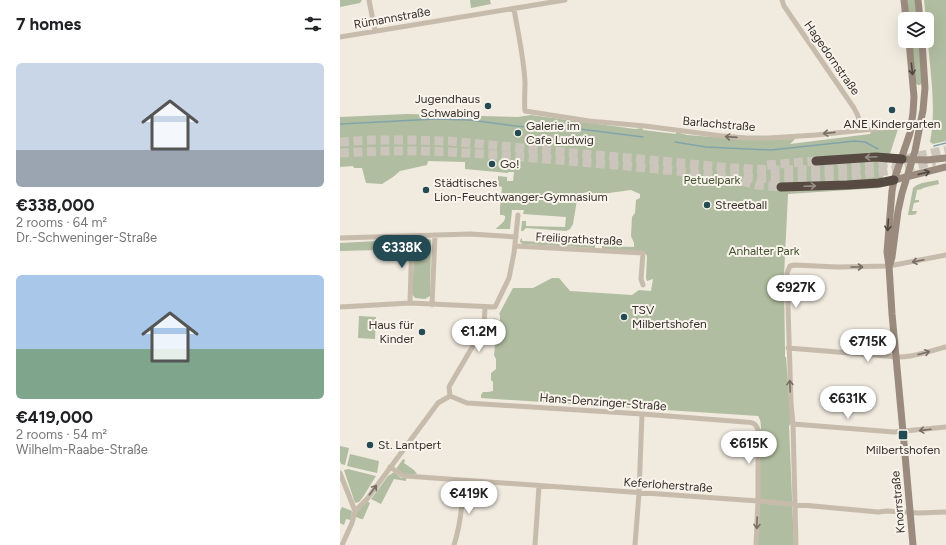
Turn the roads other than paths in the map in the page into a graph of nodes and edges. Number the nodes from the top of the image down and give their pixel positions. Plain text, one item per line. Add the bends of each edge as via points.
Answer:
1 (369, 0) edge
2 (566, 0) edge
3 (782, 0) edge
4 (904, 0) edge
5 (918, 0) edge
6 (514, 9) junction
7 (905, 12) edge
8 (919, 12) edge
9 (375, 31) junction
10 (340, 37) edge
11 (910, 48) edge
12 (923, 48) edge
13 (925, 82) junction
14 (913, 85) junction
15 (914, 96) junction
16 (925, 97) junction
17 (912, 125) junction
18 (861, 130) junction
19 (946, 158) edge
20 (902, 159) junction
21 (913, 160) junction
22 (816, 161) tunnel mouth
23 (946, 167) edge
24 (907, 177) junction
25 (894, 180) junction
26 (781, 187) tunnel mouth
27 (518, 215) dead end
28 (435, 235) junction
29 (412, 236) junction
30 (516, 237) junction
31 (340, 238) edge
32 (514, 246) junction
33 (946, 255) edge
34 (889, 266) junction
35 (643, 285) dead end
36 (410, 303) junction
37 (432, 305) junction
38 (340, 307) edge
39 (485, 307) junction
40 (946, 347) edge
41 (788, 348) junction
42 (896, 358) junction
43 (450, 396) junction
44 (642, 414) junction
45 (793, 424) junction
46 (946, 427) edge
47 (903, 432) junction
48 (390, 467) junction
49 (340, 473) edge
50 (464, 480) junction
51 (539, 486) junction
52 (640, 493) junction
53 (758, 501) junction
54 (795, 505) junction
55 (355, 511) junction
56 (946, 512) edge
57 (910, 513) junction
58 (342, 545) edge
59 (454, 545) edge
60 (535, 545) edge
61 (635, 545) edge
62 (756, 545) edge
63 (796, 545) edge
64 (913, 545) edge

1 - 9 street
2 - 6 street, Rümannstraße
3 - 18 street, Hagedornstraße via 854,108
4 - 7 street
5 - 8 street
6 - 9 street, Rümannstraße
18 -> 6 street, Barlachstraße via 747,138 589,121 525,111 524,67
9 - 10 street, Rümannstraße
11 -> 14 street, Knorrstraße
12 - 13 street, Knorrstraße
13 - 14 street via 922,87
13 - 16 street, Knorrstraße
14 - 15 street, Knorrstraße
15 - 16 street via 917,94
15 - 17 street, Knorrstraße
16 - 21 street, Knorrstraße
17 - 18 street, Barlachstraße
17 - 20 street, Knorrstraße
19 - 21 street
20 - 21 street
20 -> 22 highway via 876,157
20 - 25 street, Knorrstraße
21 - 24 street, Knorrstraße
24 -> 23 street
24 - 25 street
24 - 34 street, Knorrstraße via 898,211
26 -> 25 highway via 879,183
25 -> 34 street, Knorrstraße via 888,229
27 - 30 street
28 - 29 street
28 - 30 street
28 - 37 street
29 - 31 street
29 - 36 street
30 - 32 street
32 - 35 street, Freiligrathstraße via 643,253
32 - 39 street via 505,288 495,307
33 -> 34 street
41 -> 34 street via 786,273 790,266
34 - 42 street, Knorrstraße
36 - 37 street
36 - 38 street
37 - 39 street
39 - 43 street via 484,327 449,387
42 -> 40 street
41 - 42 street
45 -> 41 street
42 - 47 street, Knorrstraße
43 - 44 street, Hans-Denzinger-Straße via 468,403
43 - 48 street via 438,403
44 - 52 street
44 - 53 street, Hans-Denzinger-Straße via 754,423 758,430
45 - 47 street
45 - 54 street
46 -> 47 street
47 - 57 street, Knorrstraße
48 - 50 street, Keferloherstraße via 404,476
55 -> 48 street
49 - 55 street
50 - 51 street, Keferloherstraße
50 - 59 street via 462,510
51 - 52 street, Keferloherstraße
51 - 60 street
52 - 53 street, Keferloherstraße
52 - 61 street
53 - 54 street, Keferloherstraße
53 -> 62 street
54 - 57 street, Keferloherstraße
54 - 63 street
55 - 58 street
56 - 57 street, Keferloherstraße
57 - 64 street, Knorrstraße

